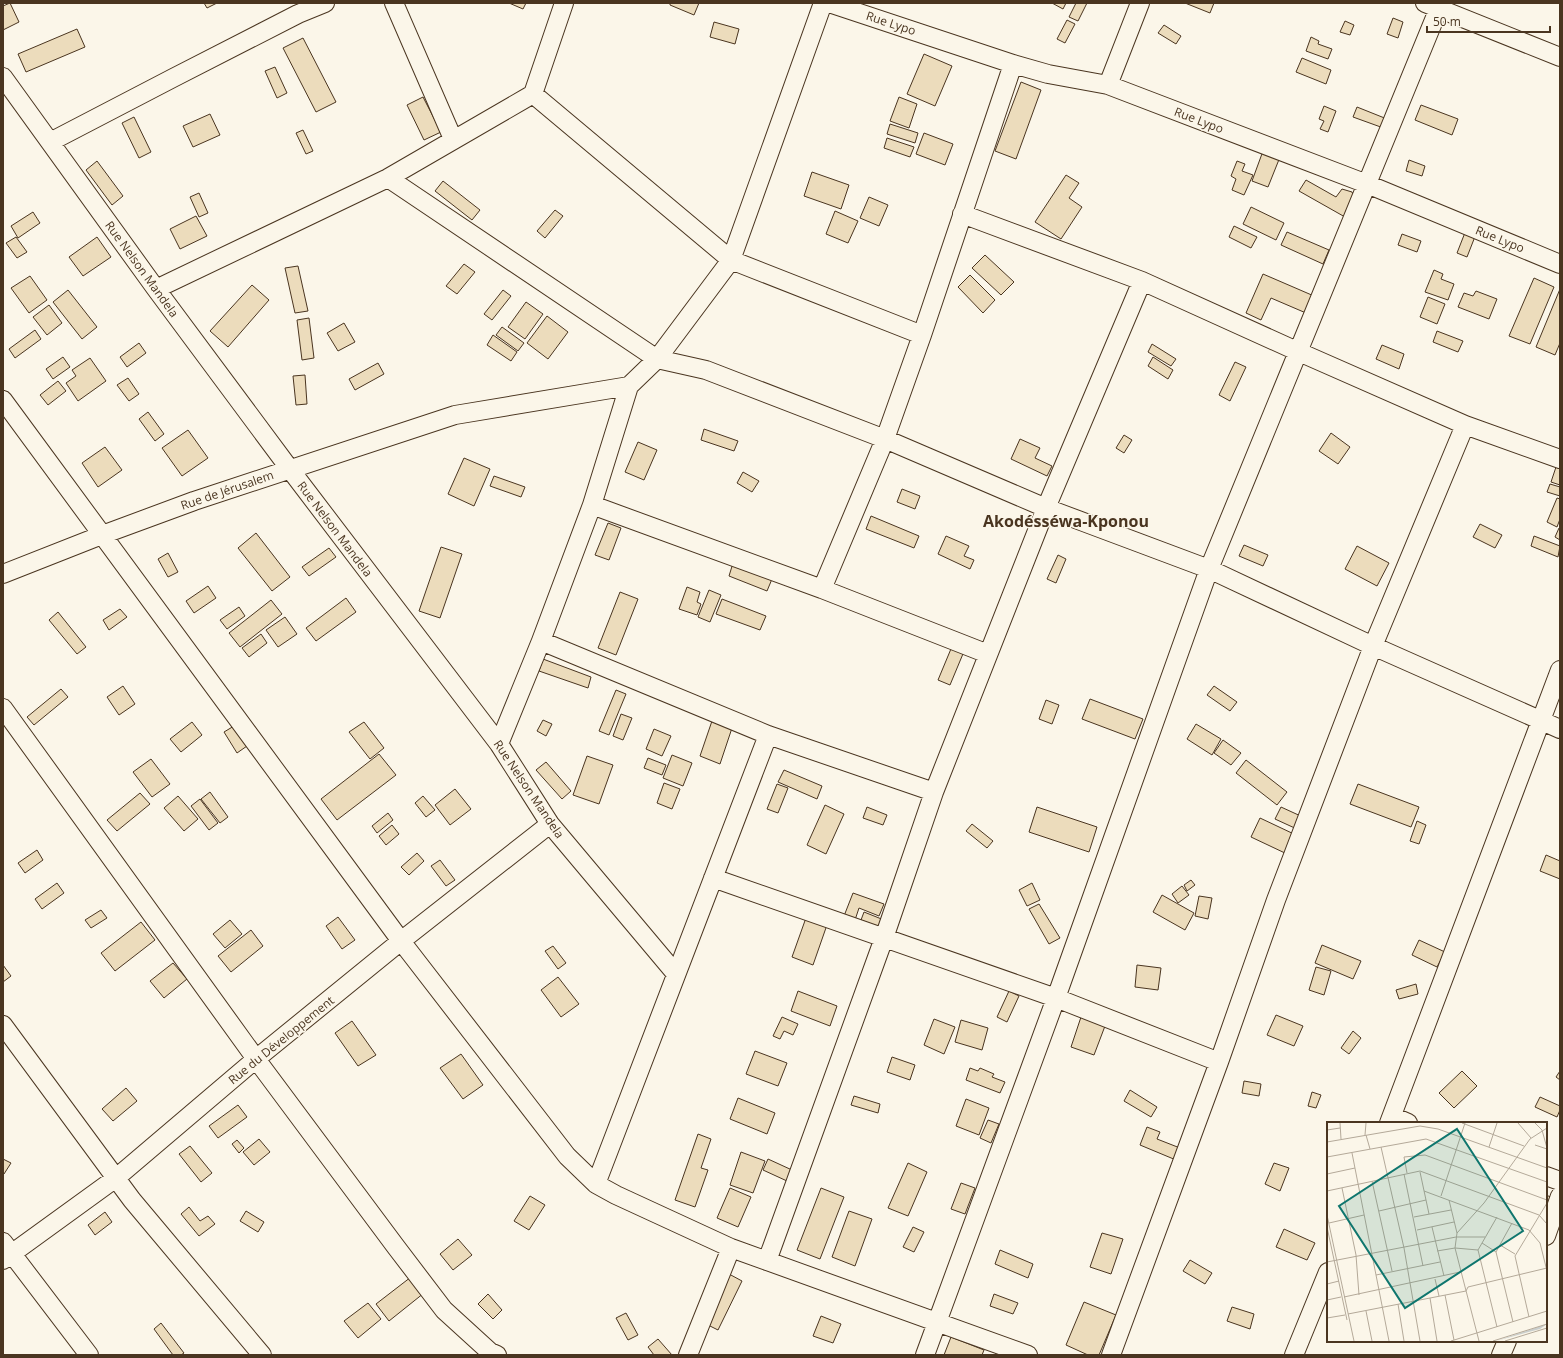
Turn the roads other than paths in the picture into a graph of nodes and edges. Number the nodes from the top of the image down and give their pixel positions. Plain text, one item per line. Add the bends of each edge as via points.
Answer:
1 (325, 3) edge
2 (394, 3) edge
3 (564, 3) edge
4 (822, 3) edge
5 (829, 3) edge
6 (1140, 3) edge
7 (1435, 5) edge
8 (296, 9) edge
9 (1560, 57) edge
10 (1013, 64) junction
11 (3, 77) edge
12 (1108, 85) junction
13 (533, 94) junction
14 (453, 139) junction
15 (50, 142) junction
16 (388, 178) junction
17 (1367, 184) junction
18 (962, 214) junction
19 (732, 260) junction
20 (1560, 264) edge
21 (1142, 281) junction
22 (156, 288) junction
23 (922, 335) junction
24 (1299, 352) junction
25 (657, 359) junction
26 (629, 386) junction
27 (3, 400) edge
28 (1465, 425) junction
29 (885, 439) junction
30 (1560, 459) edge
31 (289, 468) junction
32 (592, 504) junction
33 (1046, 508) junction
34 (102, 535) junction
35 (1209, 570) junction
36 (3, 574) edge
37 (822, 589) junction
38 (541, 640) junction
39 (1373, 646) junction
40 (988, 654) junction
41 (1560, 670) edge
42 (3, 708) edge
43 (1540, 720) junction
44 (1560, 729) edge
45 (768, 735) junction
46 (499, 744) junction
47 (934, 792) junction
48 (550, 824) junction
49 (713, 878) junction
50 (884, 938) junction
51 (401, 941) junction
52 (676, 974) junction
53 (1056, 998) junction
54 (3, 1025) edge
55 (256, 1059) junction
56 (1219, 1062) junction
57 (1396, 1121) edge
58 (1547, 1176) edge
59 (116, 1178) junction
60 (1560, 1181) edge
61 (596, 1184) junction
62 (1560, 1196) edge
63 (1547, 1233) edge
64 (731, 1248) junction
65 (6, 1252) edge
66 (767, 1261) junction
67 (1327, 1274) edge
68 (938, 1321) junction
69 (1507, 1342) edge
70 (89, 1355) edge
71 (262, 1355) edge
72 (497, 1355) edge
73 (688, 1355) edge
74 (925, 1355) edge
75 (1028, 1355) edge
76 (1112, 1355) edge
77 (1294, 1355) edge
78 (1501, 1355) edge

1 - 8 street
2 - 14 street
3 - 13 street
4 - 19 street
5 - 10 street, Rue Lypo
6 - 12 street
7 - 9 street
7 - 17 street
8 - 15 street via 173,78
10 - 12 street, Rue Lypo
10 - 18 street
11 - 15 street, Rue Nelson Mandela
12 - 17 street, Rue Lypo
13 - 14 street
13 - 19 street
14 - 16 street
15 - 22 street, Rue Nelson Mandela
16 - 22 street
16 - 25 street
17 - 20 street, Rue Lypo
17 - 24 street
18 - 21 street
18 - 23 street
19 - 23 street
19 - 25 street
21 - 24 street
21 - 33 street
22 - 31 street, Rue Nelson Mandela
23 - 29 street
24 - 28 street
24 - 35 street
25 - 26 street
25 - 29 street via 706,370
26 - 31 street, Rue de Jérusalem via 455,414
26 - 32 street
27 - 34 street
28 - 30 street
28 - 39 street
29 - 33 street
29 - 37 street
31 - 34 street, Rue de Jérusalem
31 - 46 street, Rue Nelson Mandela
32 - 37 street
32 - 38 street
33 - 35 street
33 - 40 street
34 - 36 street, Rue de Jérusalem
34 - 51 street
35 - 39 street
35 - 53 street
37 - 40 street
38 - 45 street
38 - 46 street
39 - 43 street
39 - 56 street via 1276,900
40 - 47 street
41 - 43 street
42 - 55 street
43 - 44 street
43 - 57 street
45 - 47 street
45 - 49 street
46 - 48 street, Rue Nelson Mandela
47 - 50 street
48 - 51 street, Rue du Développement
48 - 52 street, Rue Nelson Mandela
49 - 50 street
49 - 52 street
50 - 53 street
50 - 66 street
51 - 55 street, Rue du Développement
51 - 61 street via 567,1156
52 - 61 street
53 - 56 street
53 - 68 street
54 - 59 street
55 - 59 street, Rue du Développement
55 - 72 street via 444,1310 490,1352
56 - 76 street
58 - 60 street
59 - 65 street, Rue du Développement
59 - 71 street
61 - 64 street
62 - 63 street
64 - 66 street
64 - 73 street
65 - 70 street
66 - 68 street
67 - 77 street
68 - 74 street
68 - 75 street
69 - 78 street

